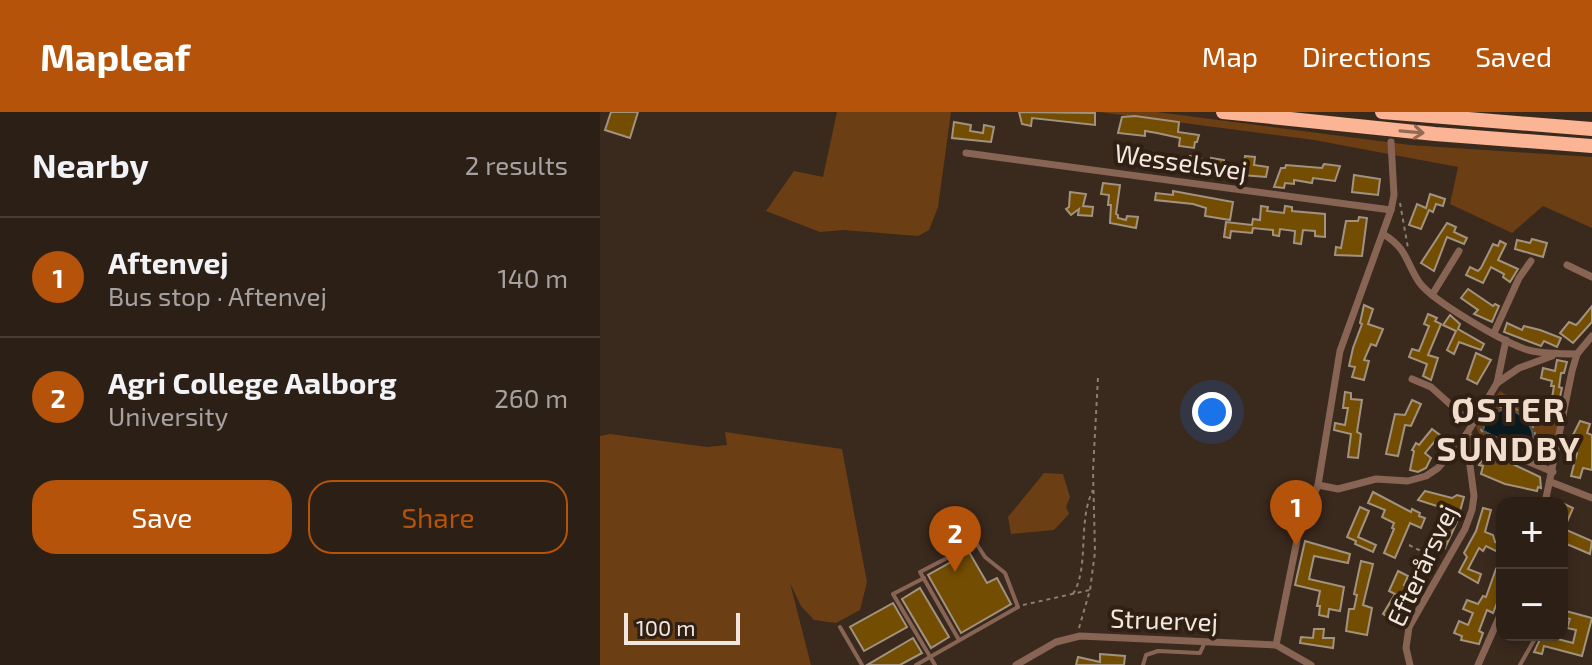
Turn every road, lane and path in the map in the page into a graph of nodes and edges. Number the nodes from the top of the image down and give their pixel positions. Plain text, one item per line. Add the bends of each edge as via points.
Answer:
1 (1223, 112) edge
2 (1382, 112) edge
3 (1592, 127) edge
4 (1391, 142) dead end
5 (1592, 147) edge
6 (966, 153) dead end
7 (1394, 195) junction
8 (1391, 210) junction
9 (1383, 234) junction
10 (1459, 251) dead end
11 (1405, 252) junction
12 (1531, 261) dead end
13 (1567, 265) dead end
14 (1592, 277) edge
15 (1432, 295) junction
16 (1494, 333) junction
17 (1592, 336) edge
18 (1506, 340) junction
19 (1557, 354) junction
20 (1577, 354) junction
21 (1098, 377) dead end
22 (1412, 379) dead end
23 (1497, 383) junction
24 (1491, 393) junction
25 (1502, 407) junction
26 (1472, 424) junction
27 (1484, 434) dead end
28 (1466, 435) junction
29 (1535, 446) junction
30 (1558, 451) junction
31 (1527, 454) dead end
32 (1553, 472) junction
33 (1551, 482) junction
34 (1318, 485) junction
35 (1093, 489) junction
36 (1547, 497) edge
37 (1592, 498) edge
38 (1409, 545) dead end
39 (1445, 564) junction
40 (924, 578) junction
41 (1090, 590) junction
42 (1073, 594) junction
43 (1018, 607) junction
44 (1496, 624) edge
45 (840, 627) dead end
46 (1077, 637) junction
47 (959, 640) junction
48 (1206, 641) junction
49 (1534, 641) edge
50 (1276, 645) junction
51 (929, 656) junction
52 (862, 665) edge
53 (916, 665) edge
54 (935, 665) edge
55 (1016, 665) edge
56 (1143, 665) edge
57 (1311, 665) edge
58 (1410, 665) edge
59 (1478, 665) edge
60 (1520, 665) edge

1 -> 5 highway
2 - 3 highway
4 - 7 street
6 - 8 street, Wesselsvej
7 - 8 street
7 - 11 path via 1409,247
8 - 9 street
9 - 11 street
9 - 34 street via 1340,351
10 - 15 street
11 - 15 street via 1419,282
12 - 16 street
13 - 14 street
15 - 16 street
16 - 18 street
17 - 20 street
18 - 19 street
18 - 23 street
19 - 20 street
19 - 23 street
20 - 30 street
21 - 35 path
22 - 26 street via 1431,387
23 - 24 street
24 - 25 path
24 - 26 street
25 - 27 path via 1482,421
25 - 29 path via 1521,411 1535,430
26 - 28 street
28 - 32 street
28 - 34 street via 1438,468 1416,480 1376,479 1338,489
28 - 39 street, Efterårsvej via 1472,510
29 - 30 path
29 - 31 path
30 - 32 street
32 - 33 street
33 - 36 street
33 - 37 street
34 - 50 street via 1298,535
35 - 41 path
35 - 42 path
38 - 39 path
39 - 58 street, Efterårsvej via 1409,627
40 - 43 lane via 920,572 976,543 1005,573
40 - 47 lane
40 - 51 lane via 893,594
41 - 42 path
41 - 46 path
42 - 43 path
43 - 47 lane
44 - 59 street
45 - 52 lane
46 - 48 street, Struervej
46 - 55 street, Struervej via 1056,642
47 - 51 lane
48 - 50 street, Struervej
48 - 56 lane via 1200,653 1158,651 1146,655
49 - 60 lane
50 - 57 street, Struervej
51 - 53 lane
51 - 54 lane

